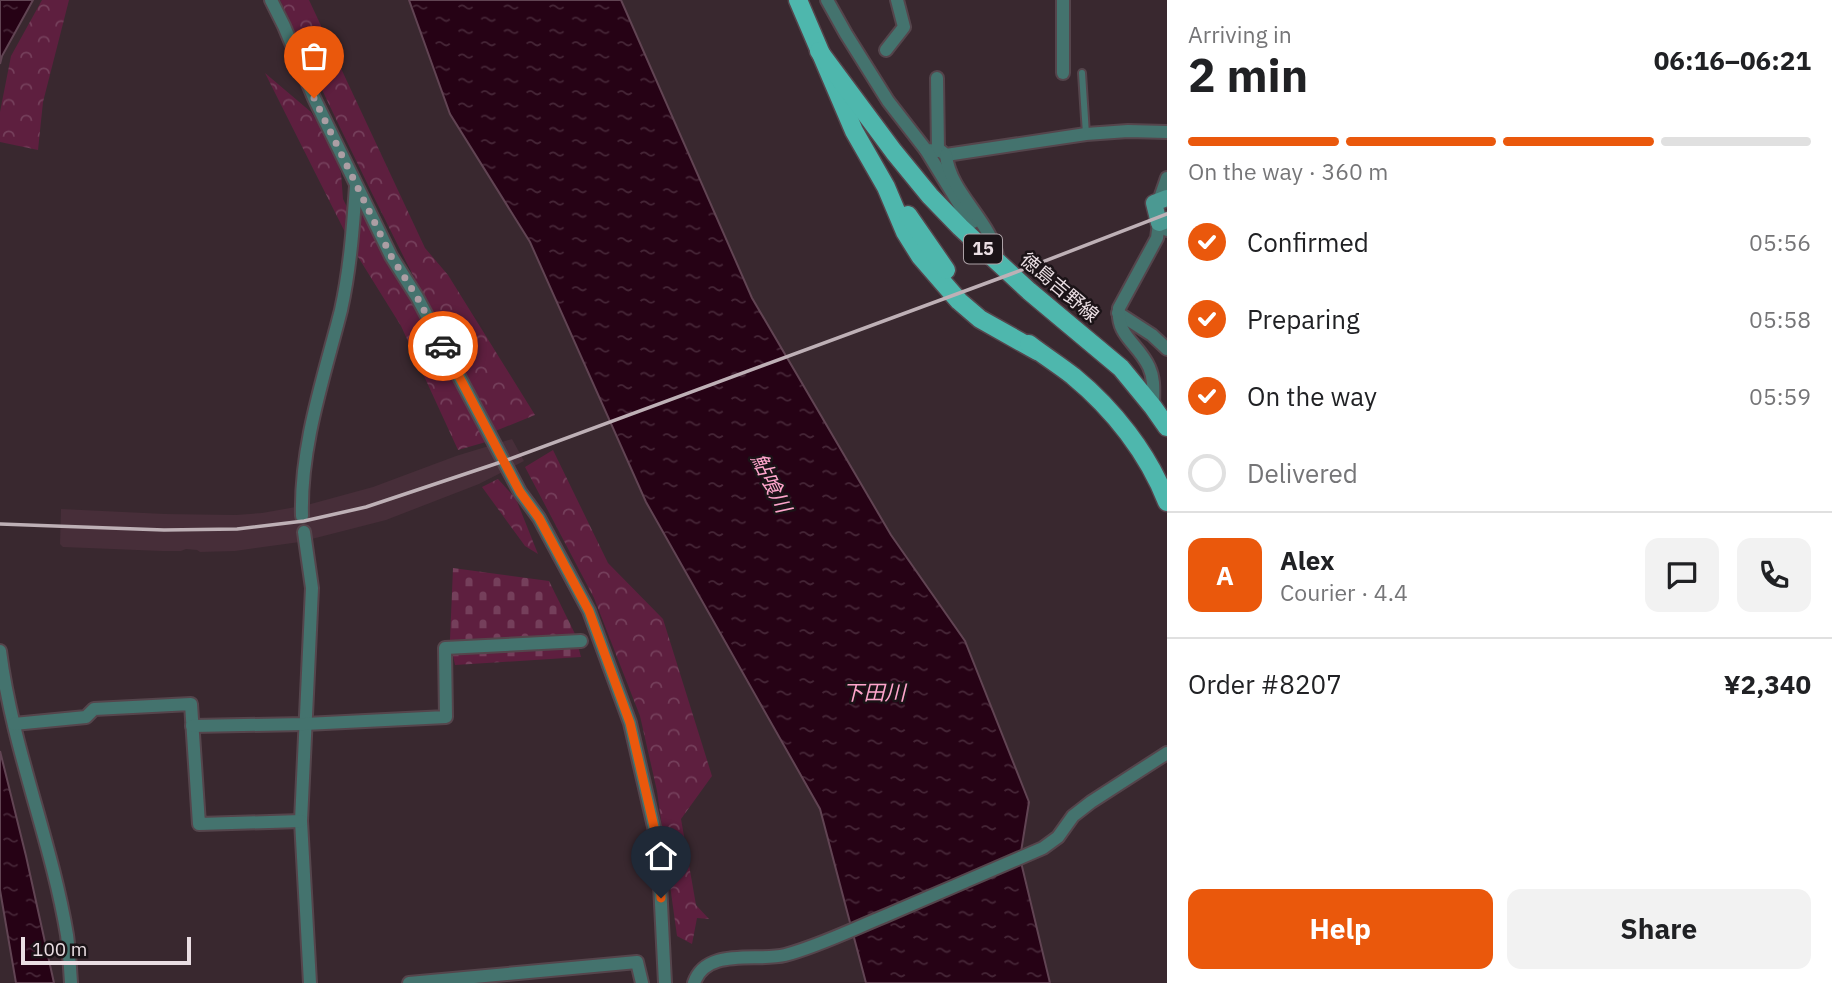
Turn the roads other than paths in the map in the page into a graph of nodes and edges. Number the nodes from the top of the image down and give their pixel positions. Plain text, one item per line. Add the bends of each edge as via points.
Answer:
1 (271, 0) edge
2 (798, 0) edge
3 (827, 0) edge
4 (897, 0) edge
5 (1063, 0) edge
6 (886, 50) dead end
7 (819, 51) junction
8 (1063, 73) dead end
9 (1082, 73) dead end
10 (937, 78) dead end
11 (1167, 132) edge
12 (1086, 134) junction
13 (937, 152) junction
14 (1167, 178) edge
15 (357, 185) junction
16 (1160, 201) edge
17 (1164, 224) edge
18 (990, 235) junction
19 (998, 262) junction
20 (1118, 313) junction
21 (1167, 349) edge
22 (1153, 407) junction
23 (1167, 427) edge
24 (1167, 502) edge
25 (302, 516) dead end
26 (304, 532) dead end
27 (581, 640) dead end
28 (0, 651) edge
29 (14, 724) junction
30 (305, 724) junction
31 (192, 726) junction
32 (1167, 753) edge
33 (301, 821) junction
34 (71, 983) edge
35 (310, 983) edge
36 (408, 983) edge
37 (642, 983) edge
38 (665, 983) edge
39 (694, 983) edge

1 - 15 street
2 - 7 main road, 徳島吉野線 / 15
3 - 13 street via 888,101
4 - 6 street via 904,27
5 - 8 street
7 - 19 main road, 徳島吉野線 / 15 via 930,196
7 - 24 main road, 徳島吉野線 / 15 via 854,131 920,256 980,319 1074,377 1114,416 1150,467
9 - 12 lane
10 - 13 street
11 - 12 street
12 - 13 street
13 - 18 street
13 - 18 street via 961,207
14 - 16 street
15 - 25 street via 350,264 306,456
15 - 38 street via 391,256 589,611 630,723 658,844
16 - 17 street
17 - 20 street
18 - 19 street
19 - 22 main road, 徳島吉野線 / 15 via 1104,352
20 - 21 street
20 - 22 street via 1121,329 1140,351 1153,378
22 - 23 main road, 徳島吉野線 / 15
26 - 30 street via 312,588
27 - 30 street via 445,648 446,717
28 - 29 street
29 - 31 street via 86,717 94,709 191,704
29 - 34 street via 67,935
30 - 31 street
30 - 33 street
31 - 33 street via 199,824
32 - 39 street via 1091,802 1043,848 785,955 712,963
33 - 35 street
36 - 37 street via 637,962

